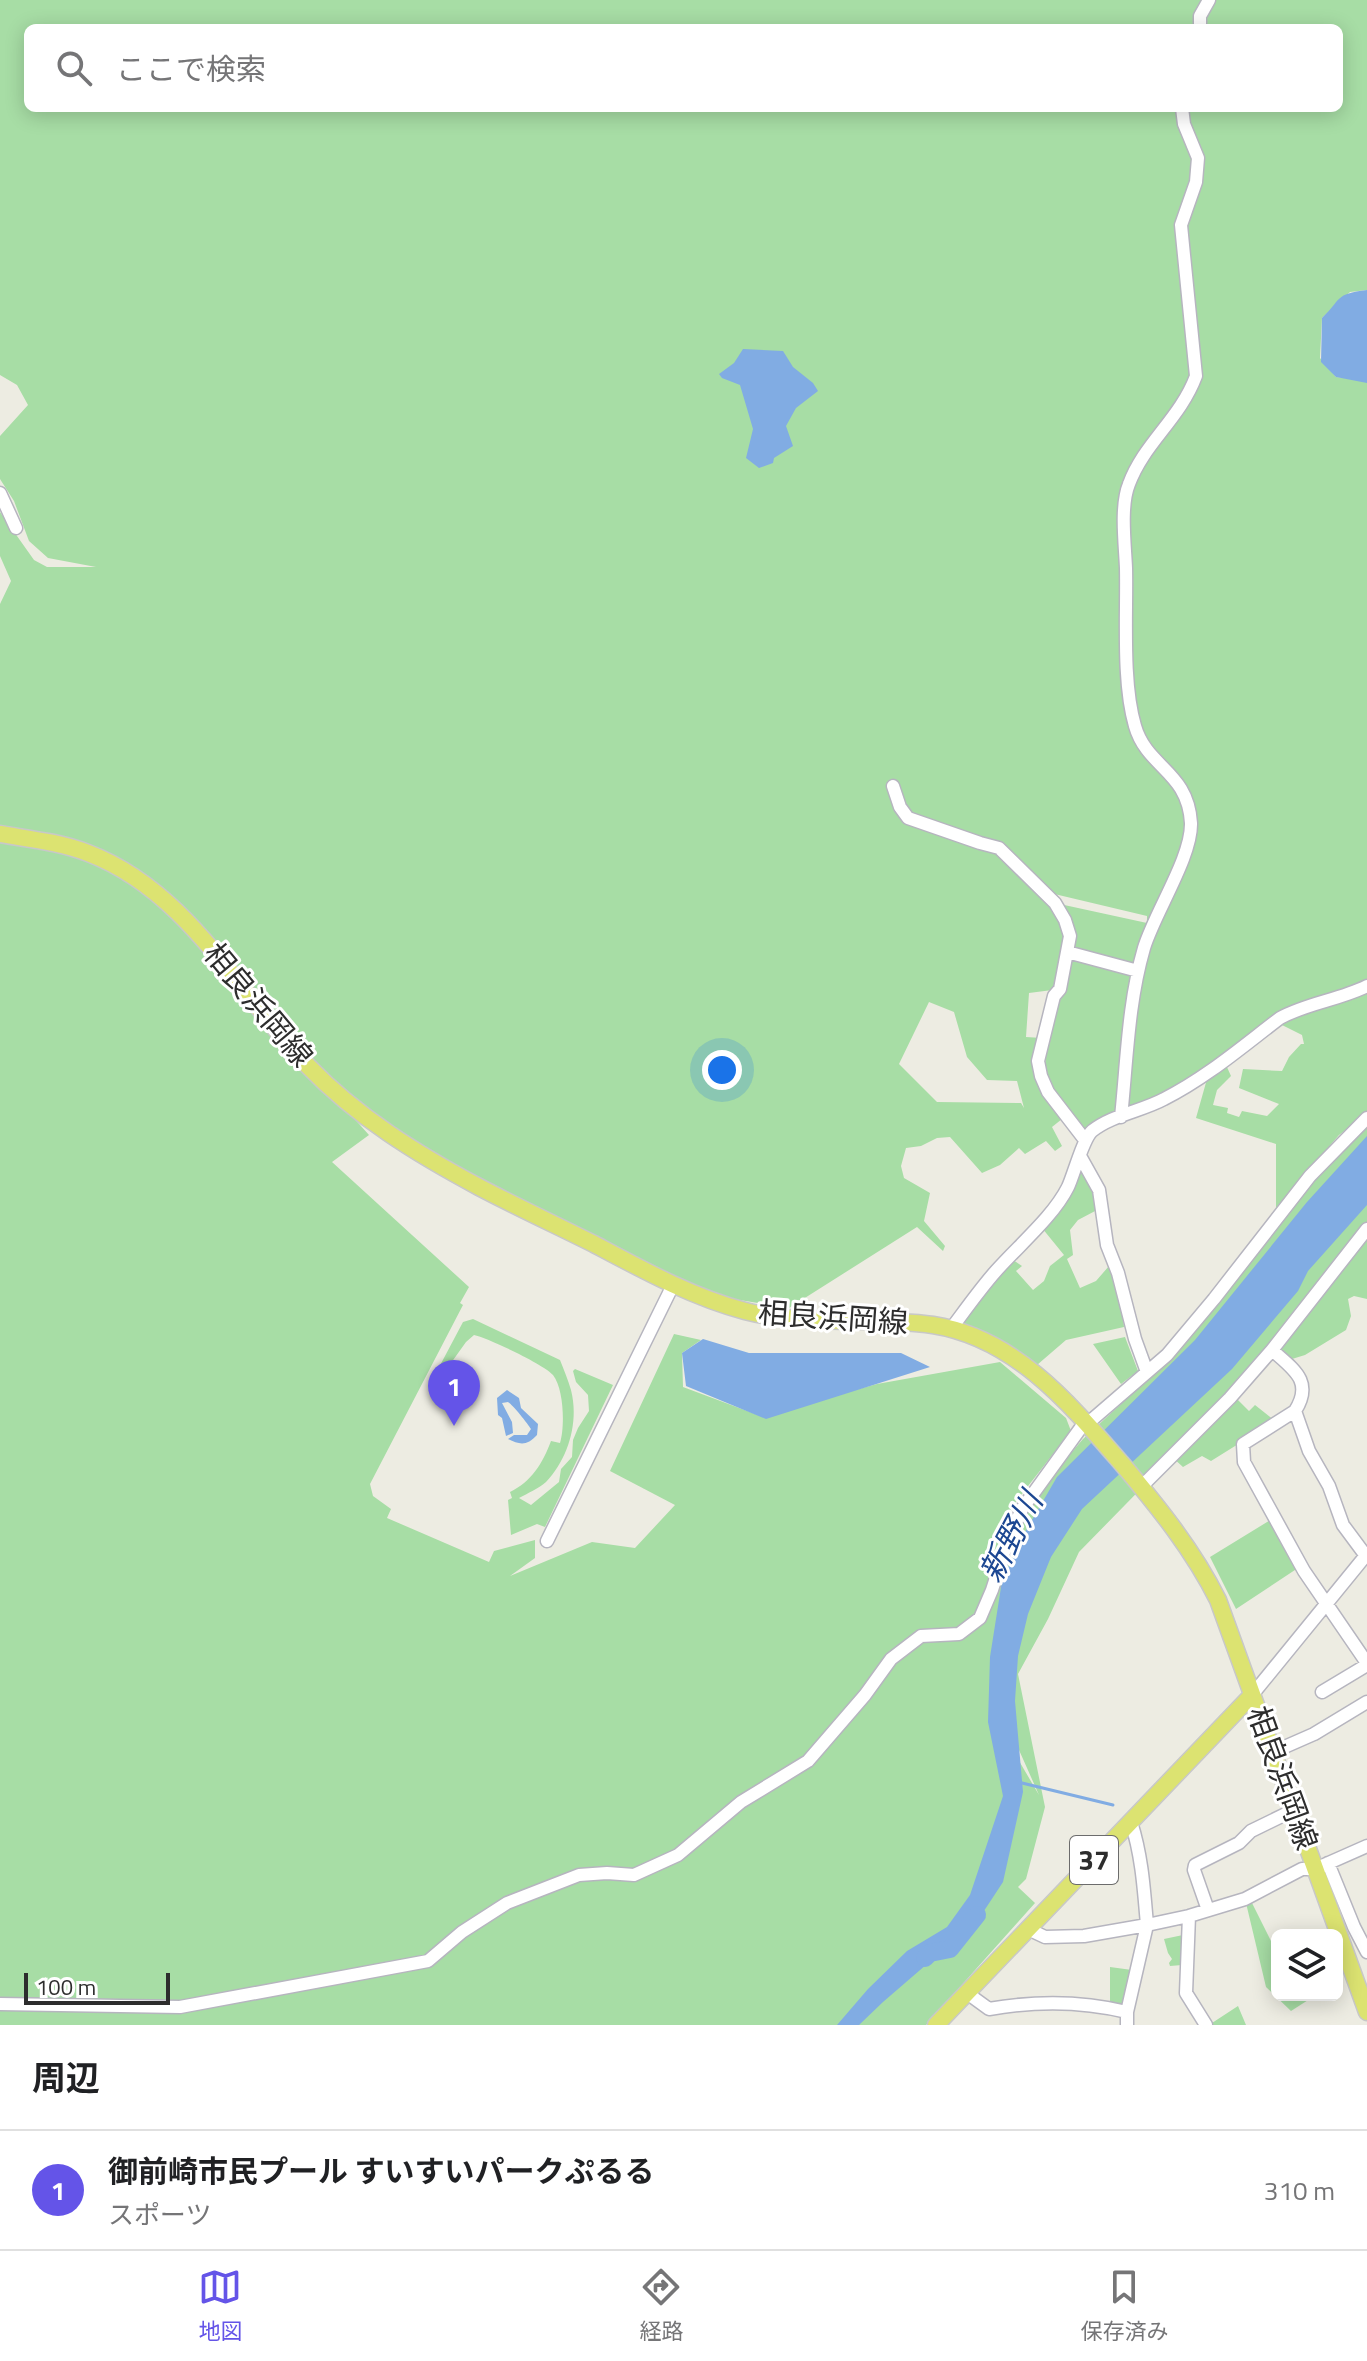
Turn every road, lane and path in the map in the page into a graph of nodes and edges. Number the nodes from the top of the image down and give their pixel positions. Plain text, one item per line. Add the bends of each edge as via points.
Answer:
1 (1209, 0) edge
2 (1200, 24) edge
3 (1182, 112) edge
4 (0, 493) edge
5 (16, 528) dead end
6 (893, 786) dead end
7 (0, 834) edge
8 (1067, 952) junction
9 (1138, 971) junction
10 (1367, 986) edge
11 (1121, 1117) junction
12 (1367, 1118) edge
13 (1085, 1140) junction
14 (1080, 1156) junction
15 (1367, 1229) edge
16 (673, 1285) junction
17 (951, 1329) junction
18 (1272, 1350) junction
19 (1147, 1372) junction
20 (1295, 1411) junction
21 (1087, 1424) junction
22 (1139, 1485) junction
23 (547, 1541) dead end
24 (1366, 1555) edge
25 (1326, 1605) junction
26 (1367, 1664) edge
27 (1322, 1692) dead end
28 (1252, 1695) junction
29 (1367, 1702) edge
30 (1273, 1752) junction
31 (1294, 1810) junction
32 (1131, 1822) junction
33 (1367, 1846) edge
34 (1322, 1866) junction
35 (1208, 1910) junction
36 (1189, 1916) junction
37 (1147, 1925) junction
38 (1028, 1929) junction
39 (1367, 1952) edge
40 (967, 1993) junction
41 (0, 2004) edge
42 (984, 2006) junction
43 (1367, 2012) edge
44 (1127, 2018) edge
45 (936, 2025) edge
46 (987, 2025) edge
47 (1206, 2025) edge

1 - 2 street
3 - 9 street via 1198,158 1181,225 1196,376 1128,486 1125,535 1131,712 1141,744 1182,789 1191,825 1189,843
4 - 5 street
6 - 8 street via 908,818 999,848 1055,903 1070,936
7 - 16 main road, 相良浜岡線 via 89,853 150,888 195,930 307,1065 377,1126 454,1174
8 - 9 street
8 - 13 street via 1038,1061 1048,1092
9 - 11 street
10 - 11 street via 1280,1018 1187,1086
11 - 13 street
12 - 19 street via 1310,1176 1214,1299
13 - 14 street
14 - 17 street via 1066,1191
14 - 19 street via 1099,1190 1107,1245
15 - 18 street
16 - 17 main road, 相良浜岡線 via 769,1317
16 - 23 street
17 - 21 main road, 相良浜岡線 via 993,1345 1031,1369
18 - 20 street via 1298,1374 1303,1387
18 - 22 street
19 - 21 street
20 - 24 street via 1343,1525
20 - 25 street via 1243,1444 1241,1453
21 - 22 main road, 相良浜岡線
21 - 41 street via 1022,1509 980,1618 959,1634 921,1636 891,1659 808,1761 741,1802 678,1855 634,1875 579,1875 507,1903 428,1961 180,2007
22 - 28 main road, 相良浜岡線 via 1203,1569
24 - 25 street
25 - 26 street
25 - 28 street
26 - 27 street
28 - 30 main road, 相良浜岡線
28 - 32 main road, 37
29 - 30 street
30 - 31 main road, 相良浜岡線
31 - 34 main road, 相良浜岡線
31 - 35 street via 1195,1865
32 - 37 street
32 - 38 main road, 37
33 - 34 street
34 - 35 street via 1302,1869 1245,1899
34 - 39 street
34 - 43 main road, 相良浜岡線
35 - 36 street
36 - 37 street
36 - 47 street via 1186,1993
37 - 38 street via 1084,1936 1045,1937
37 - 44 street
38 - 40 main road, 37
40 - 42 street
40 - 45 main road, 37
42 - 44 street via 1109,2008
42 - 46 street

